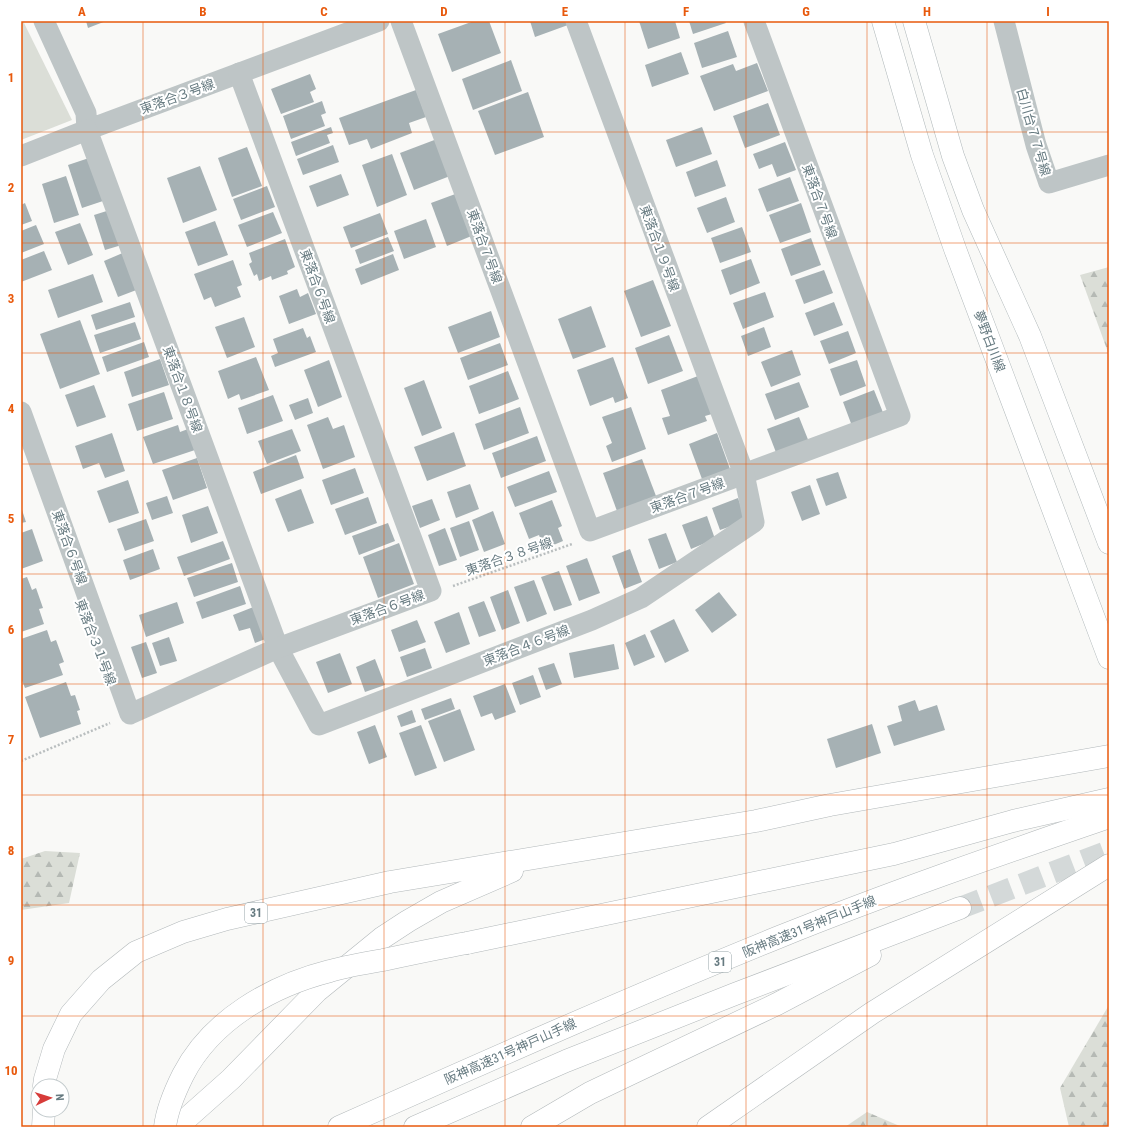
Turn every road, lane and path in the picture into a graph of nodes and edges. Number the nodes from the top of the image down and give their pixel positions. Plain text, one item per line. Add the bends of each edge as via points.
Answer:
1 (44, 21) edge
2 (379, 21) edge
3 (401, 21) edge
4 (576, 21) edge
5 (754, 21) edge
6 (883, 21) edge
7 (914, 21) edge
8 (1004, 21) edge
9 (239, 73) junction
10 (87, 130) junction
11 (21, 156) edge
12 (1109, 165) edge
13 (21, 412) edge
14 (744, 474) junction
15 (590, 532) junction
16 (1109, 543) edge
17 (431, 591) junction
18 (278, 648) junction
19 (1109, 658) edge
20 (115, 721) dead end
21 (1109, 756) edge
22 (21, 761) edge
23 (1109, 799) edge
24 (1109, 817) edge
25 (544, 857) junction
26 (1109, 865) edge
27 (45, 1078) edge
28 (165, 1127) edge
29 (177, 1127) edge
30 (339, 1127) edge
31 (414, 1127) edge
32 (532, 1127) edge
33 (708, 1127) edge

1 - 10 street via 86,113
2 - 9 street, 東落合３号線
3 - 15 street, 東落合７号線
4 - 14 street, 東落合１９号線
5 - 14 street, 東落合７号線 via 900,416
6 - 19 main road, 夢野白川線 via 922,155 955,249
7 - 16 main road via 956,163 973,210 1030,336
8 - 12 street, 白川台７７号線 via 1036,145 1049,183
9 - 10 street, 東落合３号線
9 - 17 street, 東落合６号線
10 - 11 street, 東落合３号線
10 - 18 street, 東落合１８号線
13 - 18 street, 東落合６号線 via 130,714
14 - 15 street, 東落合７号線
14 - 18 street, 東落合４６号線 via 754,522 641,598 592,620 319,725
15 - 17 path, 東落合３８号線 via 575,543 444,589
17 - 18 street, 東落合６号線
20 - 22 path
21 - 25 main road, 31
23 - 28 main road, bridge via 894,854 330,970 304,979 278,989 239,1011 203,1044 179,1083
24 - 30 main road, 阪神高速31号神戸山手線 / 31 via 937,876 780,936 532,1041
25 - 27 main road, 31 via 390,882 235,918 182,932 136,952 101,980 71,1014 54,1049
25 - 29 main road, 31 via 441,902 382,938 317,991 231,1079
26 - 33 main road via 872,1012
31 - 32 main road via 566,1061 960,908 777,1004 590,1093

